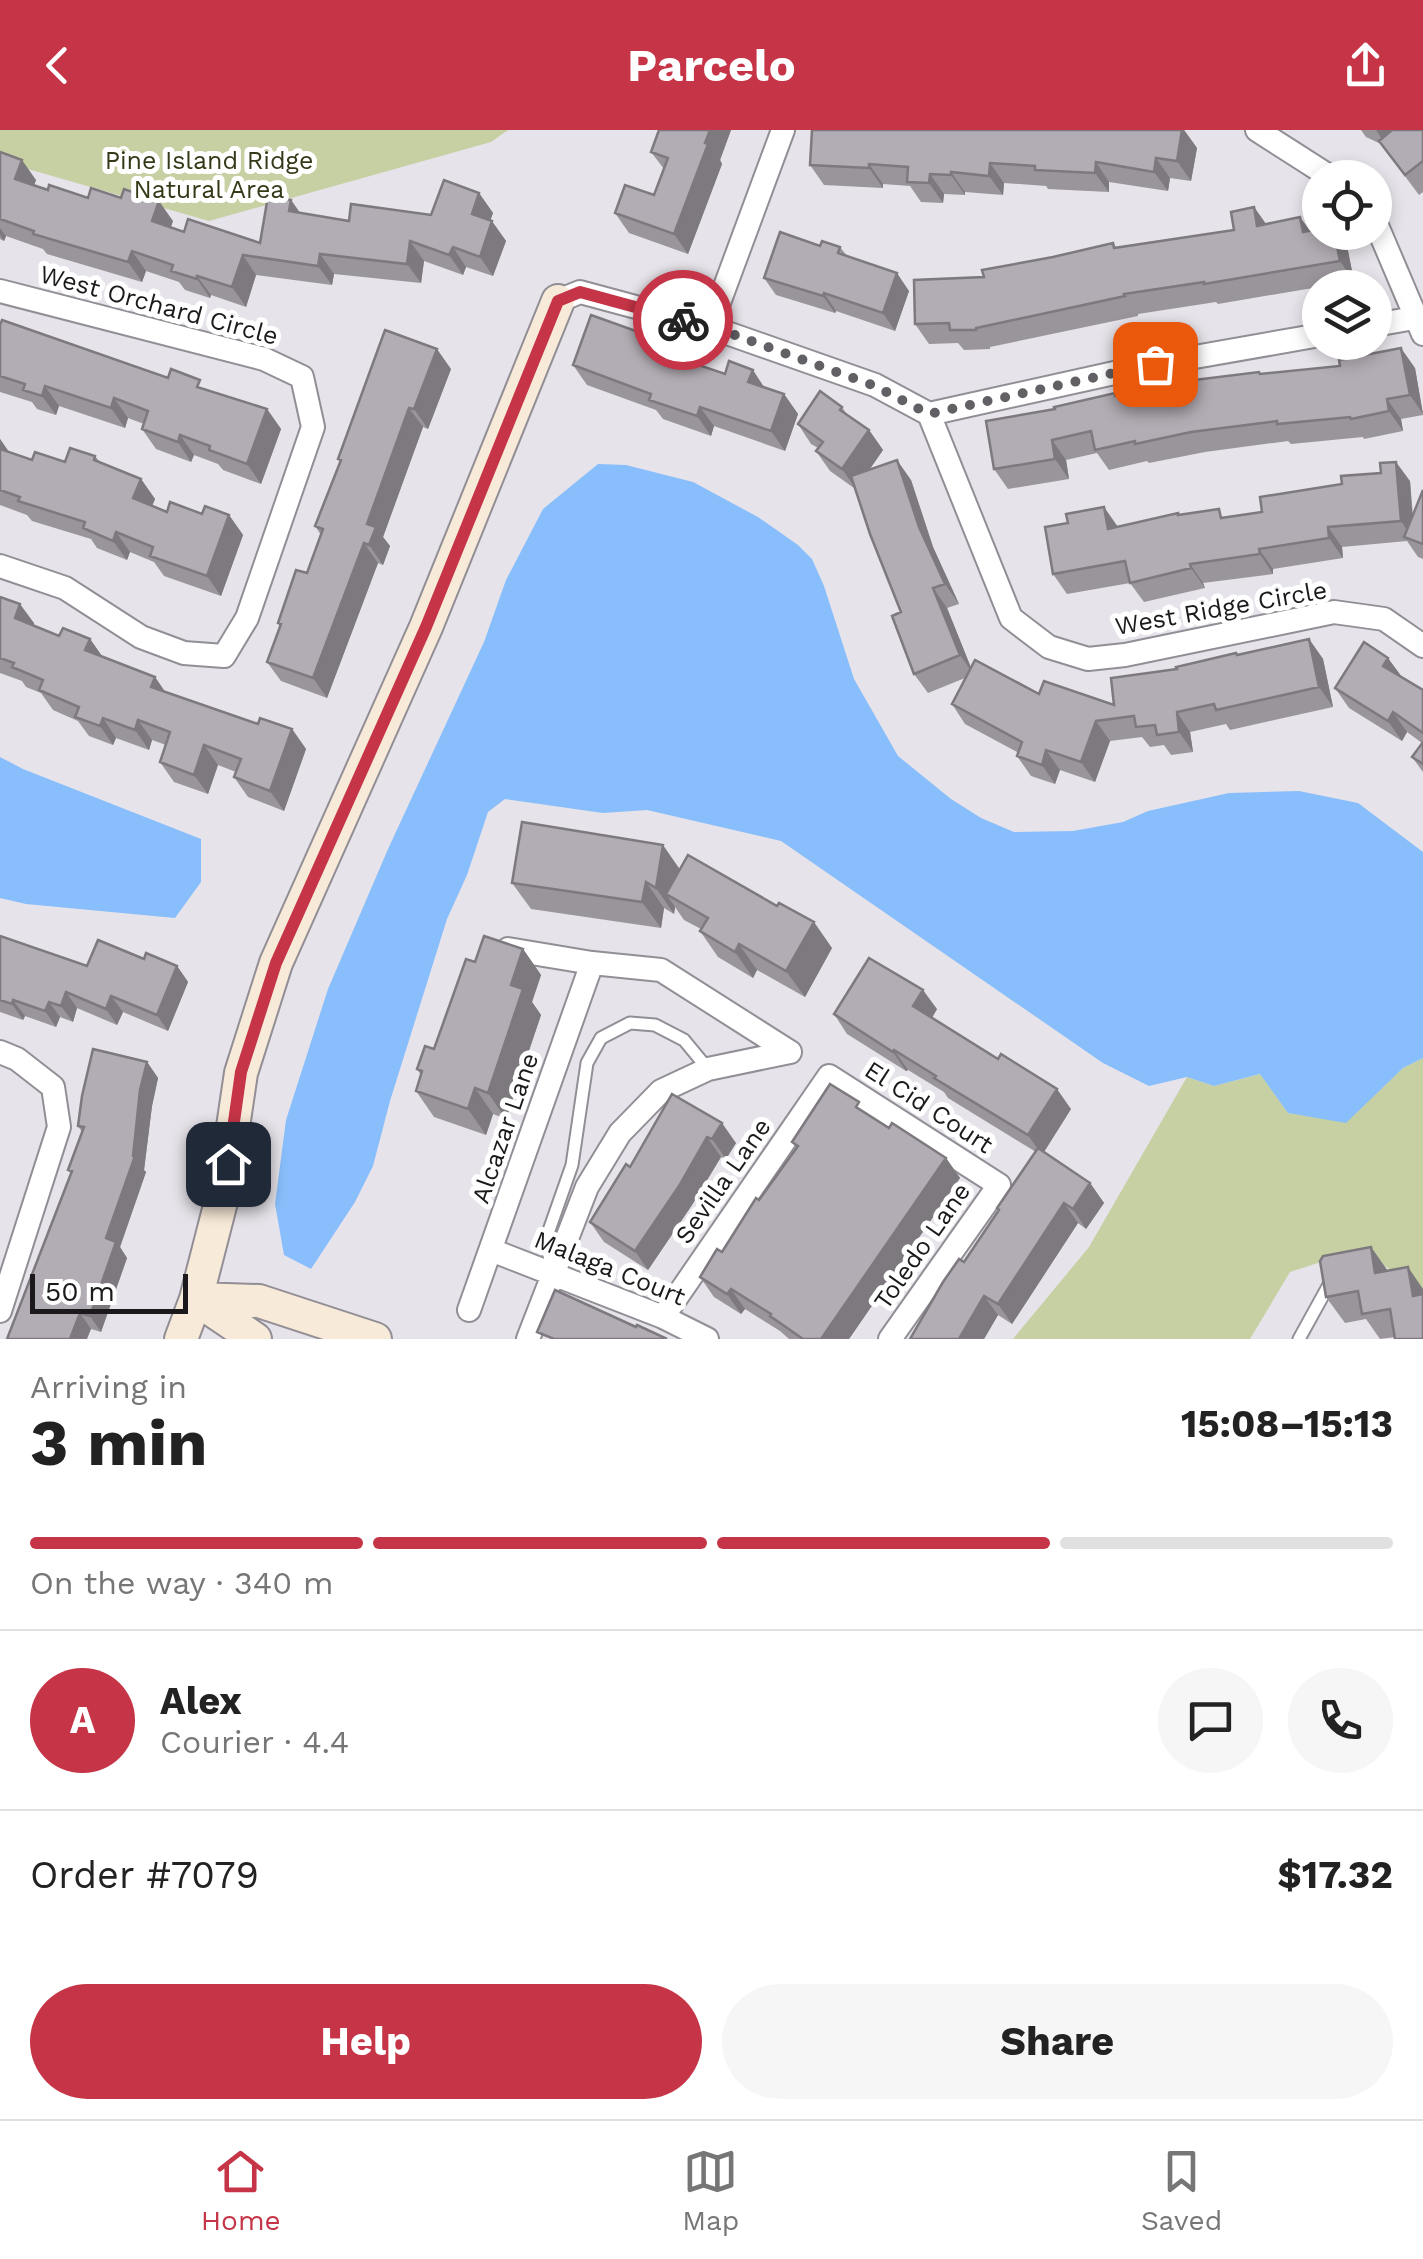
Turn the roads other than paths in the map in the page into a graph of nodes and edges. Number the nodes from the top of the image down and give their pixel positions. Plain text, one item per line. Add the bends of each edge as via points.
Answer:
1 (783, 130) edge
2 (1257, 130) edge
3 (1304, 160) edge
4 (1388, 250) edge
5 (0, 291) edge
6 (558, 301) joint
7 (1392, 325) edge
8 (710, 326) junction
9 (1419, 326) edge
10 (1302, 338) edge
11 (929, 414) junction
12 (0, 566) edge
13 (1423, 646) edge
14 (508, 949) edge
15 (592, 963) junction
16 (0, 1052) edge
17 (708, 1069) junction
18 (829, 1076) joint
19 (999, 1185) joint
20 (491, 1250) junction
21 (1338, 1268) edge
22 (7, 1270) edge
23 (552, 1273) junction
24 (196, 1299) junction
25 (470, 1310) dead end
26 (0, 1311) edge
27 (662, 1317) junction
28 (181, 1339) edge
29 (255, 1339) edge
30 (374, 1339) edge
31 (528, 1339) edge
32 (707, 1339) edge
33 (890, 1339) edge
34 (1300, 1339) edge

1 - 8 street
2 - 3 street
4 - 9 street
5 - 12 street, West Orchard Circle via 264,359 302,377 314,426 247,618 224,656 184,653 141,637 65,588
6 - 8 street via 580,292
6 - 24 street via 426,627 276,963 241,1072 223,1194
7 - 9 street
8 - 11 street via 875,386
10 - 11 street
11 - 13 street, West Ridge Circle via 1011,618 1049,647 1088,659 1125,655 1334,612 1384,619
14 - 15 street
15 - 17 street via 661,970 790,1052
15 - 20 street, Alcazar Lane
16 - 22 street via 53,1087 59,1127
17 - 23 street via 661,1091 620,1133 587,1187
17 - 23 lane via 684,1040 655,1026 630,1023 601,1038 587,1063 572,1165 546,1240
18 - 19 street, El Cid Court
18 - 27 street, Sevilla Lane
19 - 33 street, Toledo Lane
20 - 23 street, Malaga Court
20 - 25 street, Alcazar Lane
21 - 34 lane
22 - 26 street
23 - 27 street, Malaga Court
23 - 31 street
24 - 28 street
24 - 29 street
24 - 30 street via 260,1300
27 - 32 street, Malaga Court

